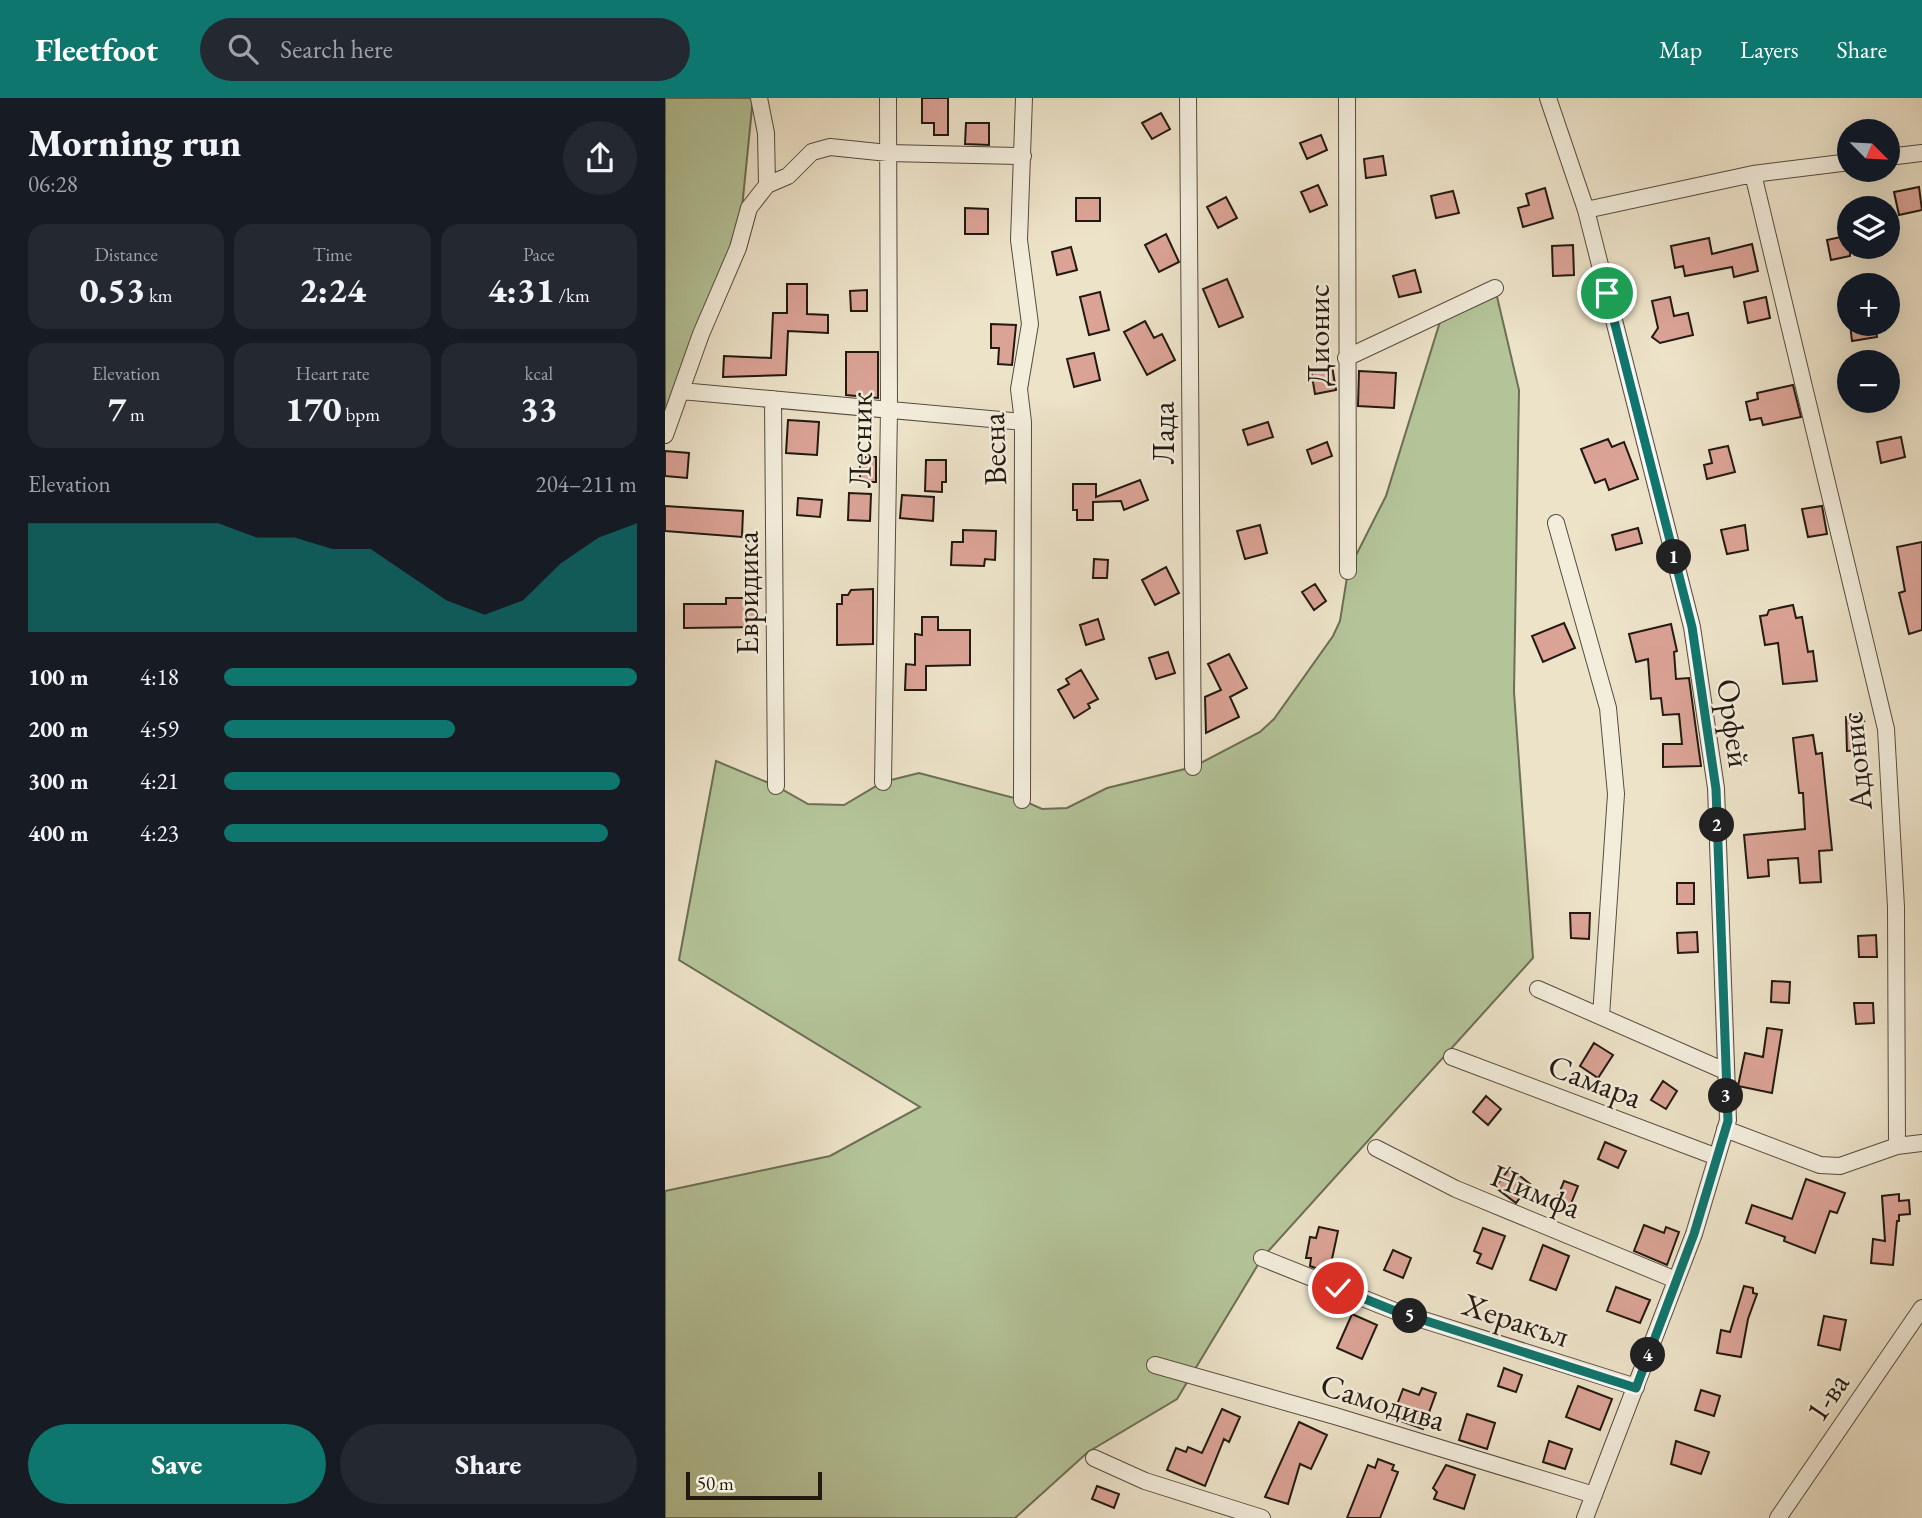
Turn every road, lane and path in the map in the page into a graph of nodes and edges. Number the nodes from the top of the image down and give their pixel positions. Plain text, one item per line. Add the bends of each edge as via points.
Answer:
1 (759, 98) edge
2 (888, 98) edge
3 (1024, 98) edge
4 (1188, 98) edge
5 (1347, 98) edge
6 (1548, 98) edge
7 (888, 153) junction
8 (1922, 153) edge
9 (1901, 155) edge
10 (1023, 156) junction
11 (1837, 164) edge
12 (1753, 174) junction
13 (767, 185) junction
14 (1586, 210) junction
15 (1495, 288) dead end
16 (1346, 358) junction
17 (681, 391) junction
18 (773, 399) junction
19 (889, 410) junction
20 (1023, 422) junction
21 (665, 435) edge
22 (1556, 523) dead end
23 (1348, 571) dead end
24 (1193, 767) dead end
25 (883, 782) dead end
26 (776, 786) dead end
27 (1022, 800) dead end
28 (1538, 989) dead end
29 (1601, 1016) junction
30 (1452, 1057) dead end
31 (1725, 1071) junction
32 (1725, 1129) junction
33 (1922, 1143) edge
34 (1897, 1146) junction
35 (1377, 1149) dead end
36 (1717, 1157) junction
37 (1262, 1258) dead end
38 (1676, 1280) junction
39 (1922, 1308) edge
40 (1155, 1365) dead end
41 (1636, 1388) junction
42 (1094, 1458) dead end
43 (1594, 1495) junction
44 (1262, 1518) edge
45 (1585, 1518) edge
46 (1778, 1518) edge

1 - 13 street via 767,132
2 - 7 street, Лесник
3 - 10 street, Весна
4 - 24 street, Лада
5 - 16 street, Дионис
6 - 14 street, Орфей
7 - 10 street
7 - 13 street via 830,147 812,152 788,176
7 - 19 street, Лесник
8 - 9 street
10 - 20 street, Весна via 1019,240 1030,324 1019,389
11 - 12 street
12 - 14 street
12 - 34 street, Адонис via 1886,729 1896,907
13 - 17 street via 749,208 738,248
14 - 31 street, Орфей via 1692,627 1716,789
15 - 16 street
16 - 23 street, Дионис
17 - 18 street
17 - 21 street
18 - 19 street
18 - 26 street, Евридика
19 - 20 street
19 - 25 street, Лесник
20 - 27 street, Весна
22 - 29 street via 1608,708 1615,782
28 - 29 street
29 - 31 street
30 - 36 street, Самара
31 - 32 street, Орфей
32 - 34 street via 1820,1165 1840,1166
32 - 36 street, Орфей
33 - 34 street
35 - 38 street, Нимфа via 1456,1189
36 - 38 street, Орфей
37 - 41 street, Херакъл via 1395,1311
38 - 41 street, Орфей
39 - 46 street, 1-ва
40 - 43 street, Самодива
41 - 43 street, Орфей
42 - 44 street via 1145,1481
43 - 45 street, Орфей

